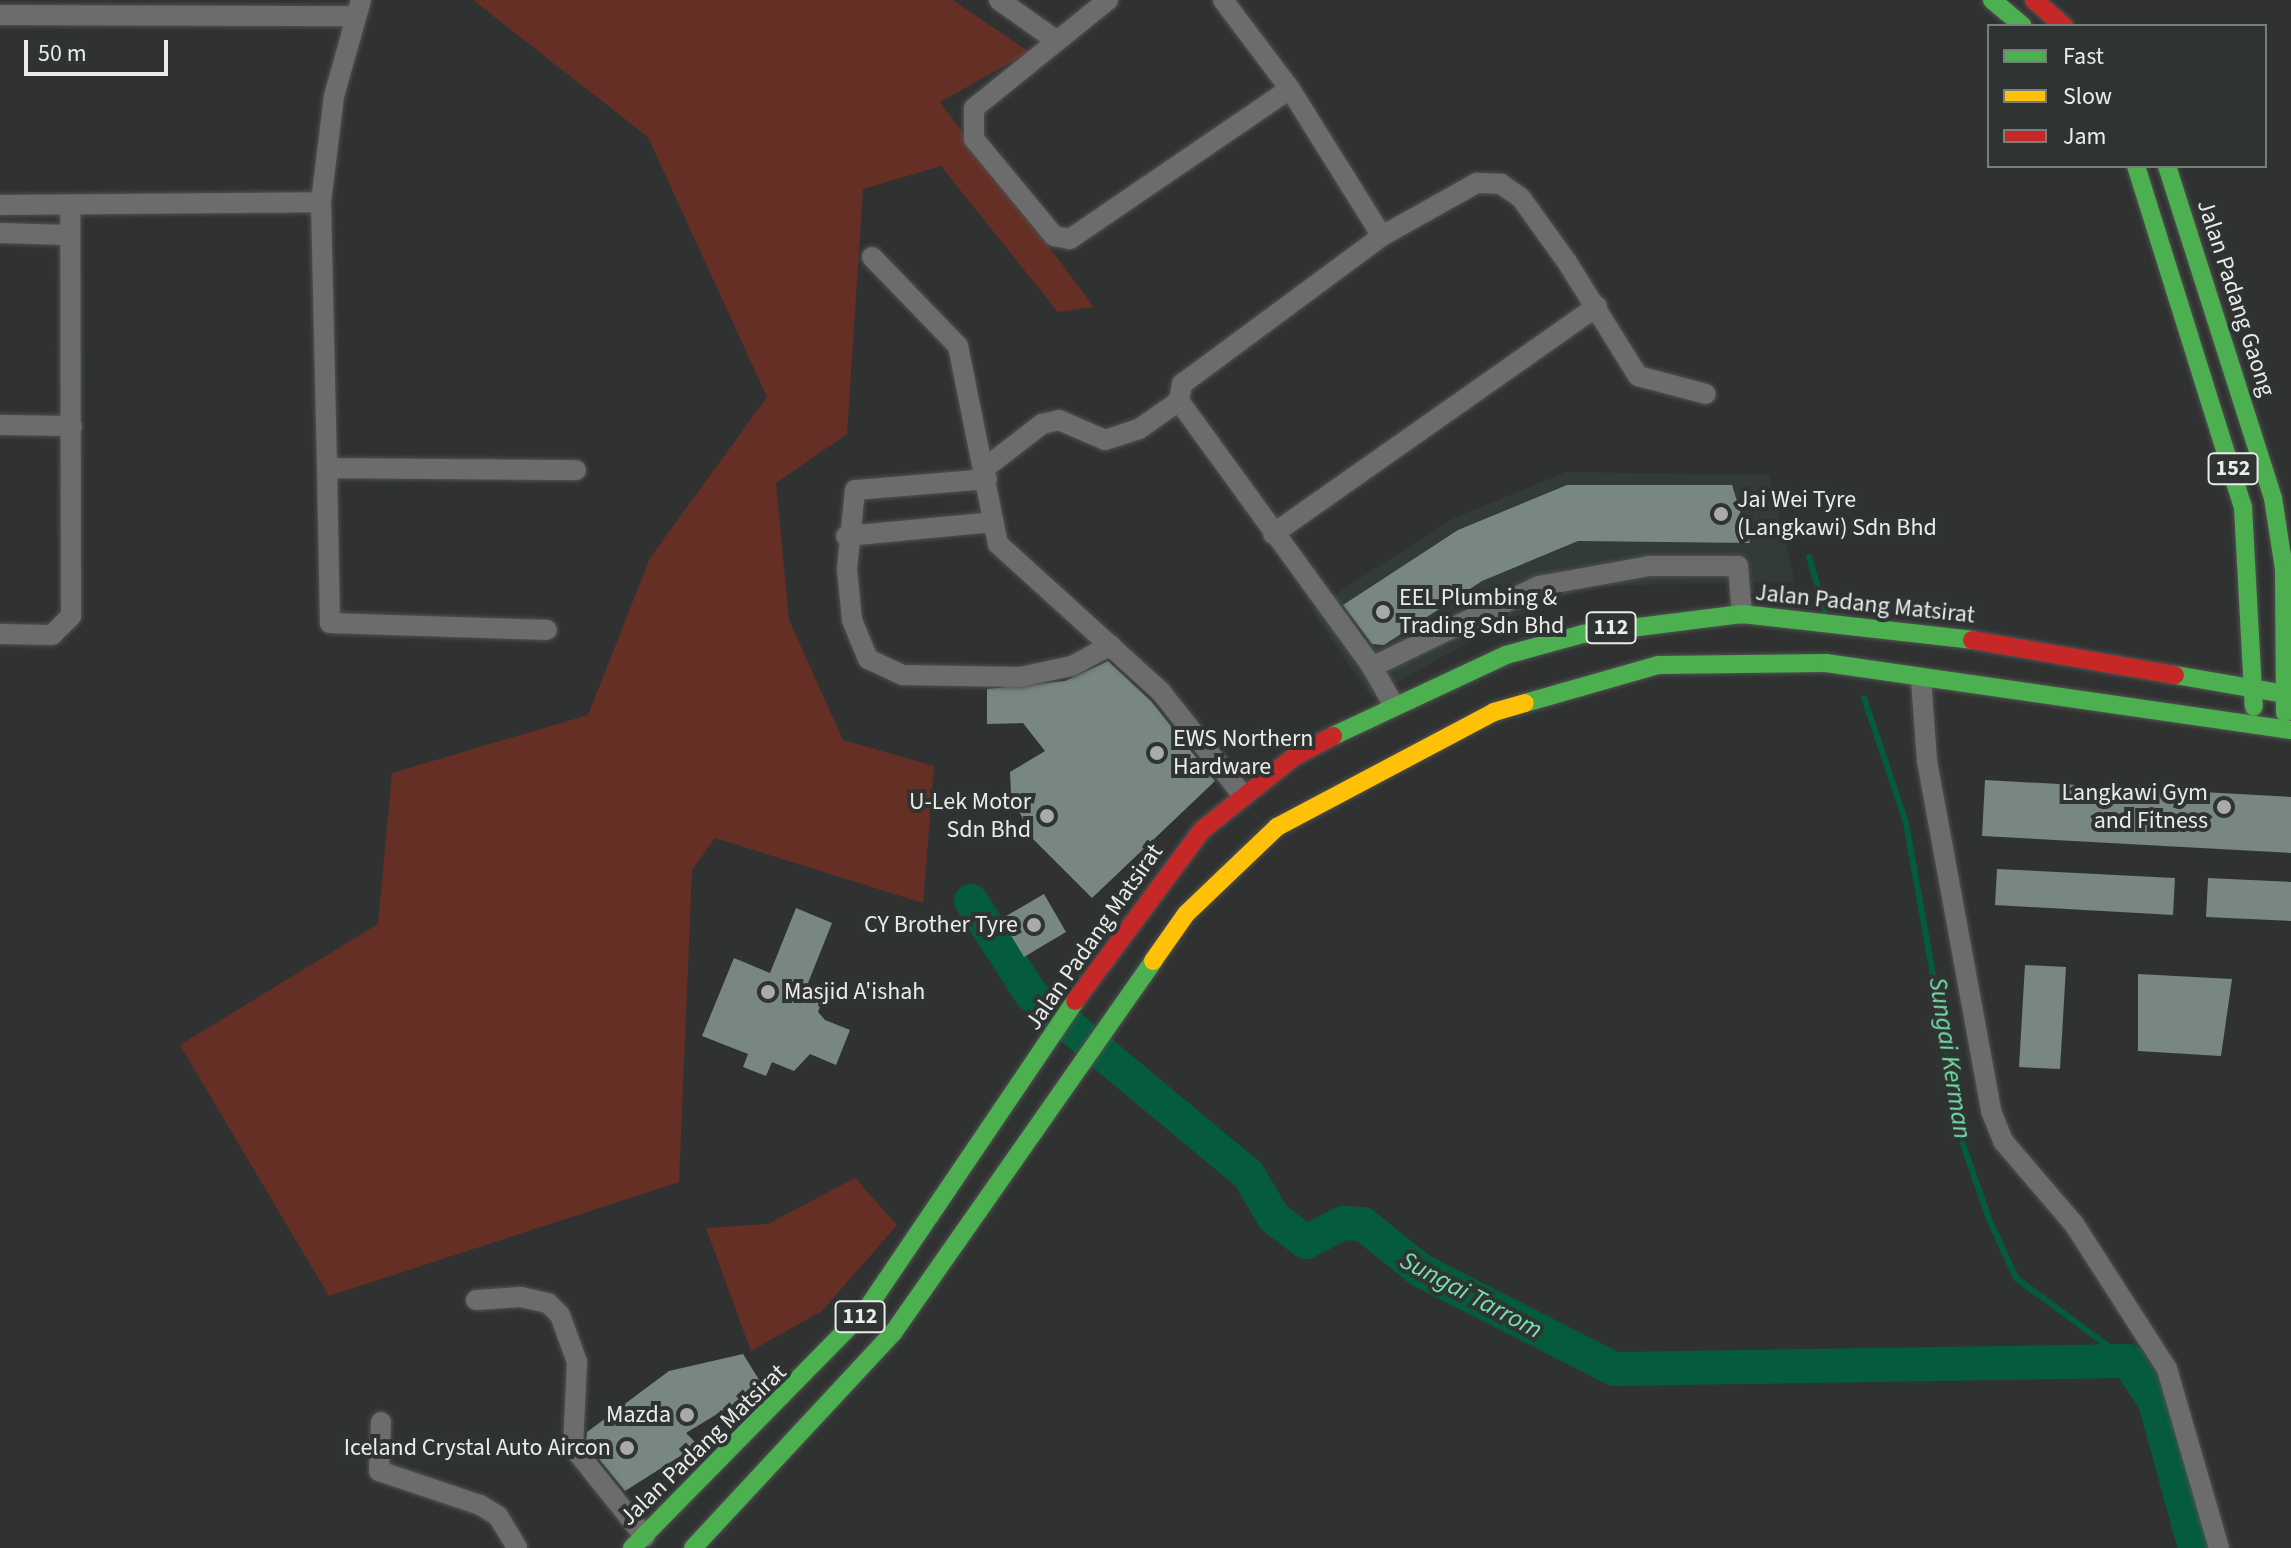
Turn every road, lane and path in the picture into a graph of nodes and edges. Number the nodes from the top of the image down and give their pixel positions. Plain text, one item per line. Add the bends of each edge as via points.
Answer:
1 (999, 0) edge
2 (1108, 0) edge
3 (1223, 0) edge
4 (1992, 0) edge
5 (2034, 0) edge
6 (358, 8) edge
7 (0, 15) edge
8 (2021, 24) edge
9 (2062, 24) edge
10 (1057, 41) junction
11 (1290, 89) junction
12 (2137, 168) edge
13 (2168, 168) edge
14 (321, 202) junction
15 (0, 205) edge
16 (70, 205) junction
17 (2184, 214) junction
18 (2156, 222) junction
19 (0, 233) edge
20 (69, 235) junction
21 (1382, 236) junction
22 (872, 257) dead end
23 (1597, 306) junction
24 (1706, 394) dead end
25 (1179, 401) junction
26 (0, 425) edge
27 (72, 426) junction
28 (327, 468) junction
29 (576, 470) dead end
30 (986, 474) junction
31 (993, 522) junction
32 (1273, 534) junction
33 (846, 536) junction
34 (1742, 614) junction
35 (2254, 620) junction
36 (2283, 624) junction
37 (547, 630) dead end
38 (0, 634) edge
39 (1982, 641) junction
40 (1111, 645) junction
41 (2291, 649) edge
42 (1372, 667) junction
43 (2195, 676) junction
44 (1921, 679) junction
45 (1975, 686) junction
46 (2254, 688) junction
47 (2288, 695) edge
48 (1393, 704) junction
49 (2254, 726) junction
50 (2288, 730) edge
51 (1241, 793) junction
52 (476, 1300) dead end
53 (381, 1422) dead end
54 (639, 1542) edge
55 (517, 1548) edge
56 (693, 1548) edge
57 (2219, 1548) edge

1 - 10 street
2 - 10 street
3 - 11 street
4 - 8 main road
5 - 9 main road
6 - 7 street
6 - 14 street via 334,96
10 - 11 street via 974,108 971,122 974,139 1054,236 1070,239
11 - 21 street
12 - 18 main road, 152
13 - 17 main road, Jalan Padang Gaong / 152
14 - 16 street
14 - 28 street
15 - 16 street
16 - 20 street
17 - 18 main road
17 - 36 main road, Jalan Padang Gaong / 152 via 2273,498
18 - 35 main road, 152 via 2243,507
19 - 20 street
20 - 27 street
21 - 23 street via 1477,183 1501,184 1521,198
21 - 25 street via 1182,384
22 - 30 street via 955,337
23 - 24 street via 1638,376
23 - 32 street
25 - 30 street via 1139,429 1105,440 1059,420 1042,424
25 - 32 street
26 - 27 street
27 - 38 street via 71,616 52,635
28 - 29 street
28 - 37 street via 330,623
30 - 31 street
30 - 33 street via 855,490
31 - 33 street
31 - 40 street via 1004,552
32 - 42 street
33 - 40 street via 852,620 868,659 881,669 1020,677 1072,666
34 - 39 main road, Jalan Padang Matsirat / 112
34 - 42 street via 1738,566 1589,573 1485,610
34 - 48 main road, Jalan Padang Matsirat / 112 via 1583,634 1506,655
35 - 43 main road via 2235,656
35 - 46 main road, 152
36 - 41 main road
36 - 47 main road, Jalan Padang Gaong / 152
39 - 43 main road, Jalan Padang Matsirat / 112
39 - 45 main road
40 - 51 street via 1161,692
42 - 48 street
43 - 46 main road, Jalan Padang Matsirat / 112
44 - 45 main road, 112
44 - 56 main road, 112 via 1826,663 1658,665 1597,676 1494,712 1277,827 1186,914 893,1333
44 - 57 street via 1927,761 1991,1111 2003,1141 2074,1224 2167,1369
45 - 49 main road, 112
46 - 47 main road, Jalan Padang Matsirat / 112
46 - 49 main road, 152
47 - 50 main road, Jalan Padang Gaong / 152
48 - 51 main road, Jalan Padang Matsirat / 112
49 - 50 main road, 112
51 - 54 main road, Jalan Padang Matsirat / 112 via 1148,894 866,1310
52 - 54 street via 521,1297 548,1303 560,1315 577,1362 573,1447
53 - 55 street via 379,1471 480,1505 498,1516

